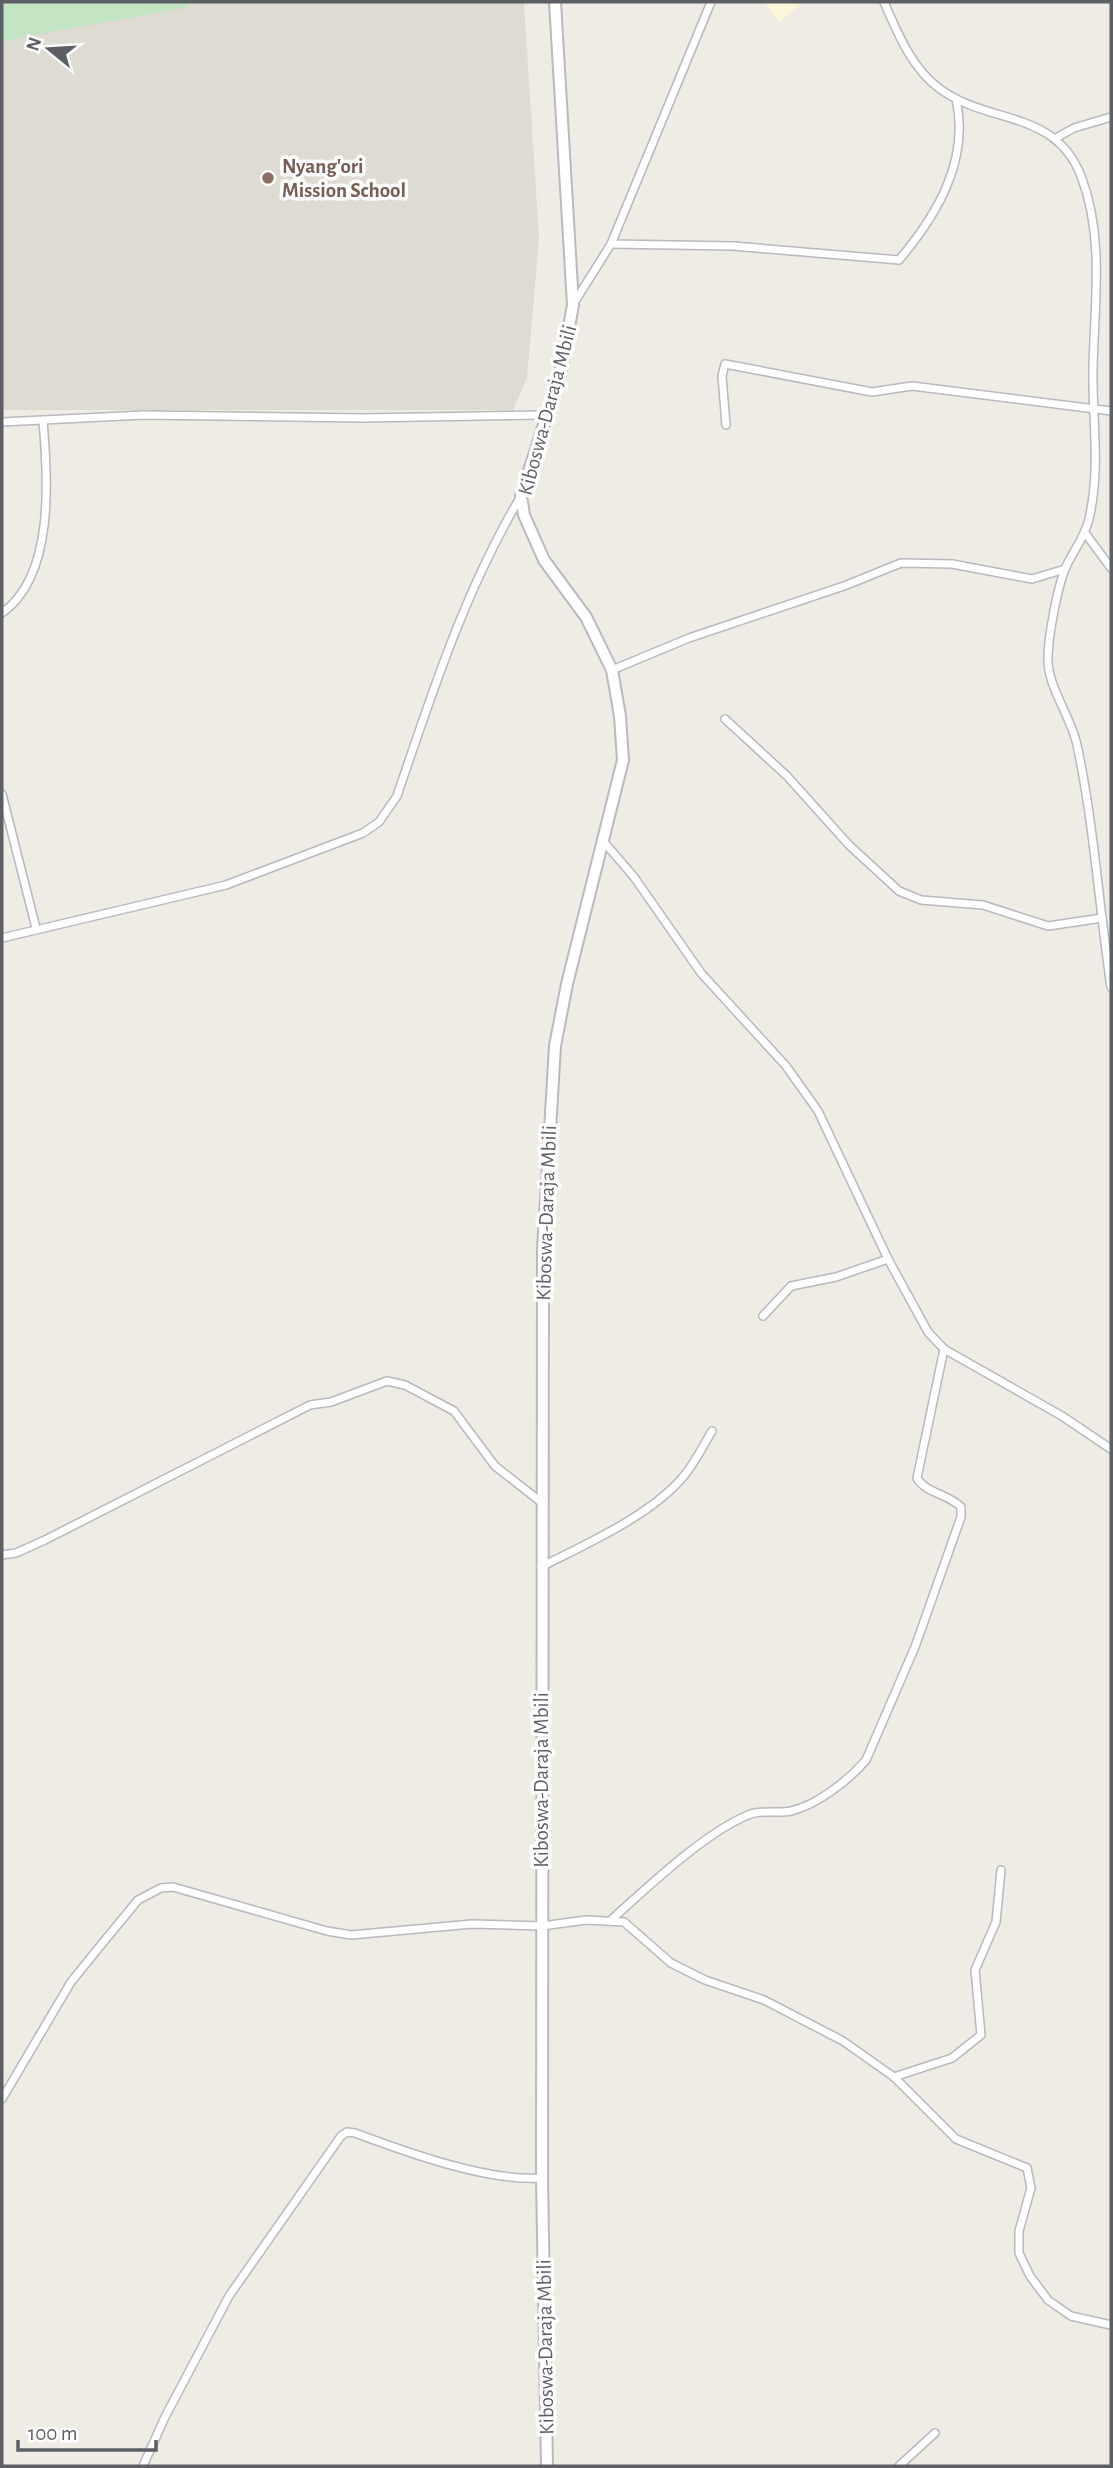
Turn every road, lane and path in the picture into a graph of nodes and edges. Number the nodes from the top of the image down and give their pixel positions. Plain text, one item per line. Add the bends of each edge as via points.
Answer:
1 (555, 2) edge
2 (711, 2) edge
3 (884, 2) edge
4 (956, 99) junction
5 (1111, 117) edge
6 (1056, 138) junction
7 (611, 244) junction
8 (573, 305) junction
9 (1095, 408) junction
10 (1111, 411) edge
11 (546, 415) junction
12 (43, 421) junction
13 (2, 422) edge
14 (726, 425) dead end
15 (521, 496) junction
16 (1085, 533) junction
17 (1111, 568) edge
18 (1065, 569) junction
19 (2, 613) edge
20 (612, 670) junction
21 (725, 719) dead end
22 (2, 794) edge
23 (604, 842) junction
24 (1102, 918) junction
25 (36, 928) junction
26 (2, 938) edge
27 (1111, 987) edge
28 (888, 1259) junction
29 (763, 1316) dead end
30 (944, 1349) junction
31 (712, 1431) dead end
32 (1111, 1448) edge
33 (541, 1502) junction
34 (2, 1555) edge
35 (540, 1567) junction
36 (1001, 1870) dead end
37 (612, 1919) junction
38 (542, 1926) junction
39 (894, 2077) junction
40 (2, 2099) edge
41 (542, 2178) junction
42 (1111, 2325) edge
43 (934, 2433) dead end
44 (143, 2466) edge
45 (547, 2466) edge
46 (898, 2466) edge

1 - 8 main road, Kiboswa-Daraja Mbili
2 - 7 street
3 - 4 street via 918,66
4 - 6 street
4 - 7 street via 961,137 952,170 937,210 899,260 733,246
5 - 6 street
6 - 9 street via 1081,176 1093,231
7 - 8 street
8 - 11 main road, Kiboswa-Daraja Mbili via 560,375
9 - 10 street
9 - 14 street via 912,386 872,392 725,364
9 - 16 street via 1096,476
11 - 12 street via 144,415
11 - 15 main road, Kiboswa-Daraja Mbili
12 - 13 street
12 - 19 street via 48,476 37,555 24,586
15 - 20 main road, Kiboswa-Daraja Mbili via 524,515 544,560 586,617
15 - 25 street via 465,605 397,796 379,822 345,842 226,885
16 - 17 street
16 - 18 street
18 - 20 street via 1032,579 952,564 901,563
18 - 24 street via 1048,658 1077,742
20 - 23 main road, Kiboswa-Daraja Mbili via 623,760
21 - 24 street via 899,891 922,900 983,905 1048,926
22 - 25 street
23 - 28 street via 701,973 786,1066 811,1101
23 - 33 main road, Kiboswa-Daraja Mbili via 566,984 550,1100 543,1249
24 - 27 street
25 - 26 street
28 - 29 street via 791,1286
28 - 30 street via 913,1309
30 - 32 street
30 - 37 street via 917,1478 920,1484 955,1501 961,1507 961,1517 915,1647 866,1760 806,1805 790,1811 751,1813 729,1825 662,1874
31 - 35 street via 682,1478 653,1503
33 - 34 street via 495,1466 451,1409 405,1385 387,1381 310,1405 46,1540
33 - 35 main road, Kiboswa-Daraja Mbili
35 - 38 main road, Kiboswa-Daraja Mbili
36 - 39 street via 996,1922 975,1970 981,2035 952,2058
37 - 38 street
37 - 39 street via 633,1927 671,1963 799,2017
38 - 40 street via 472,1924 351,1935 173,1887 161,1888 138,1900 71,1982
38 - 41 main road, Kiboswa-Daraja Mbili
39 - 42 street via 956,2139 1027,2168 1031,2188 1019,2231 1019,2253 1030,2276 1048,2301 1071,2316
41 - 44 street via 508,2176 421,2157 355,2133 341,2136 229,2296
41 - 45 main road, Kiboswa-Daraja Mbili
43 - 46 street

